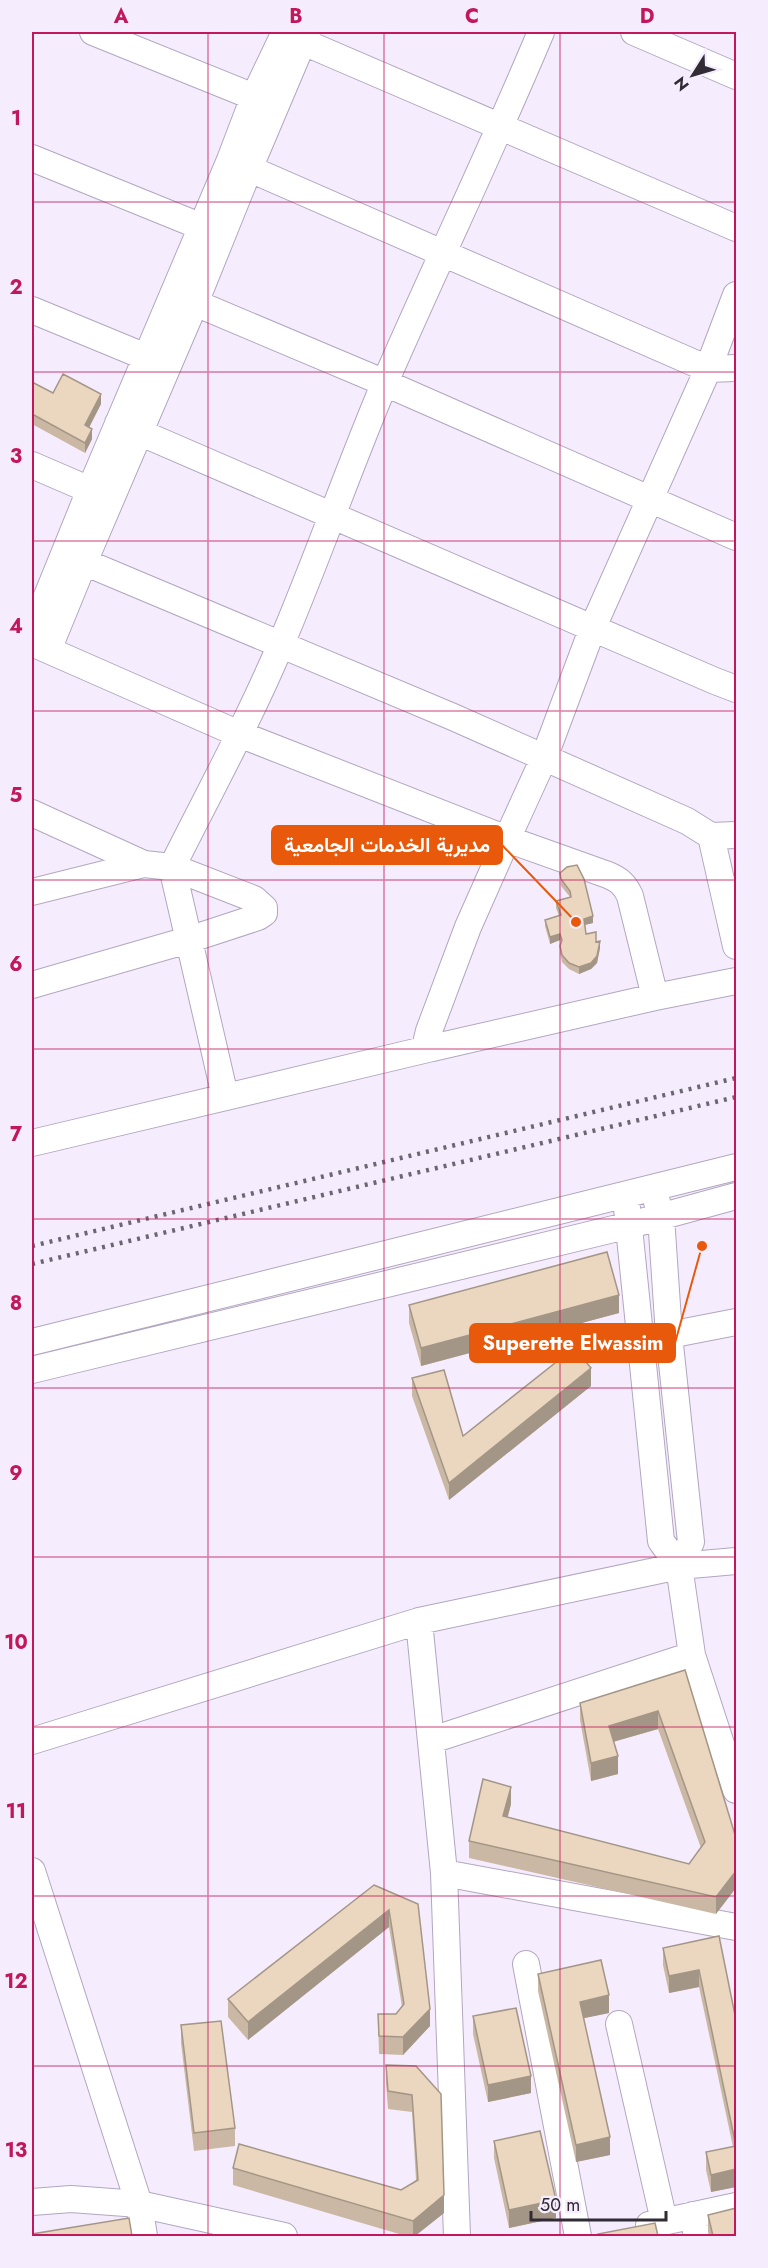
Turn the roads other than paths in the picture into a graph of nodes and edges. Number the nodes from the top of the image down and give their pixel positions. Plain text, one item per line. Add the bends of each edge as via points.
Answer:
1 (93, 32) edge
2 (541, 32) edge
3 (634, 32) edge
4 (295, 35) edge
5 (736, 76) edge
6 (254, 97) junction
7 (501, 128) junction
8 (32, 158) edge
9 (240, 164) junction
10 (202, 227) junction
11 (736, 228) edge
12 (442, 252) junction
13 (736, 295) edge
14 (184, 298) junction
15 (32, 310) edge
16 (146, 357) junction
17 (736, 368) edge
18 (708, 369) junction
19 (385, 383) junction
20 (129, 427) junction
21 (32, 465) edge
22 (90, 490) junction
23 (650, 500) junction
24 (333, 514) junction
25 (736, 537) edge
26 (74, 558) junction
27 (593, 627) junction
28 (37, 642) edge
29 (281, 645) junction
30 (736, 689) edge
31 (239, 734) junction
32 (544, 758) junction
33 (32, 814) edge
34 (736, 835) edge
35 (711, 836) junction
36 (507, 839) junction
37 (144, 864) junction
38 (172, 867) junction
39 (32, 892) edge
40 (189, 940) junction
41 (736, 946) edge
42 (736, 981) edge
43 (32, 985) edge
44 (655, 997) junction
45 (432, 1048) junction
46 (225, 1096) junction
47 (32, 1143) edge
48 (736, 1167) edge
49 (654, 1188) junction
50 (625, 1196) junction
51 (736, 1196) edge
52 (661, 1217) junction
53 (630, 1225) junction
54 (736, 1322) edge
55 (669, 1335) junction
56 (32, 1342) edge
57 (32, 1370) edge
58 (736, 1561) edge
59 (679, 1566) junction
60 (419, 1621) junction
61 (692, 1655) junction
62 (432, 1740) junction
63 (32, 1741) edge
64 (736, 1790) edge
65 (32, 1871) edge
66 (444, 1873) junction
67 (736, 1927) edge
68 (526, 1964) dead end
69 (619, 2024) dead end
70 (32, 2202) edge
71 (139, 2204) junction
72 (736, 2206) edge
73 (664, 2221) junction
74 (695, 2226) edge
75 (607, 2234) edge
76 (144, 2236) edge
77 (284, 2236) edge
78 (457, 2236) edge
79 (578, 2236) edge

1 - 6 street
2 - 7 street
3 - 5 street
4 - 6 street
4 - 7 street
4 - 9 street
6 - 9 street
7 - 11 street
7 - 12 street
8 - 10 street
9 - 10 street
9 - 12 street
9 - 14 street
10 - 14 street
12 - 18 street
12 - 19 street
13 - 18 street
14 - 16 street
14 - 19 street
14 - 20 street
15 - 16 street
16 - 20 street
17 - 18 street
18 - 23 street
19 - 23 street
19 - 24 street
20 - 22 street
20 - 24 street
20 - 26 street
21 - 22 street
22 - 26 street
23 - 25 street
23 - 27 street
24 - 27 street
24 - 29 street
26 - 28 street
26 - 29 street
27 - 30 street
27 - 32 street
28 - 31 street
29 - 31 street
29 - 32 street
31 - 36 street
31 - 38 street
32 - 35 street via 687,821
32 - 36 street
33 - 37 street
34 - 35 street
35 - 41 street
36 - 44 street via 608,874 625,885
36 - 45 street via 429,1030 427,1039
37 - 38 street
37 - 39 street
38 - 40 street
38 - 40 street via 254,899 264,908 258,917
40 - 43 street
40 - 46 street
42 - 44 street
44 - 45 street
45 - 46 street
46 - 47 street
48 - 49 street
49 - 50 street
49 - 52 street
50 - 53 street
50 - 56 street
51 - 52 street
52 - 53 street
52 - 55 street
53 - 57 street
53 - 59 street via 661,1541
54 - 55 street
55 - 59 street via 691,1542
58 - 59 street
59 - 60 street
59 - 61 street
60 - 62 street
60 - 63 street
61 - 62 street
61 - 64 street
62 - 66 street
65 - 71 street
66 - 67 street
66 - 78 street
68 - 79 street
69 - 73 street
70 - 71 street via 71,2199
71 - 76 street
71 - 77 street
72 - 74 street
73 - 74 street
73 - 75 street

